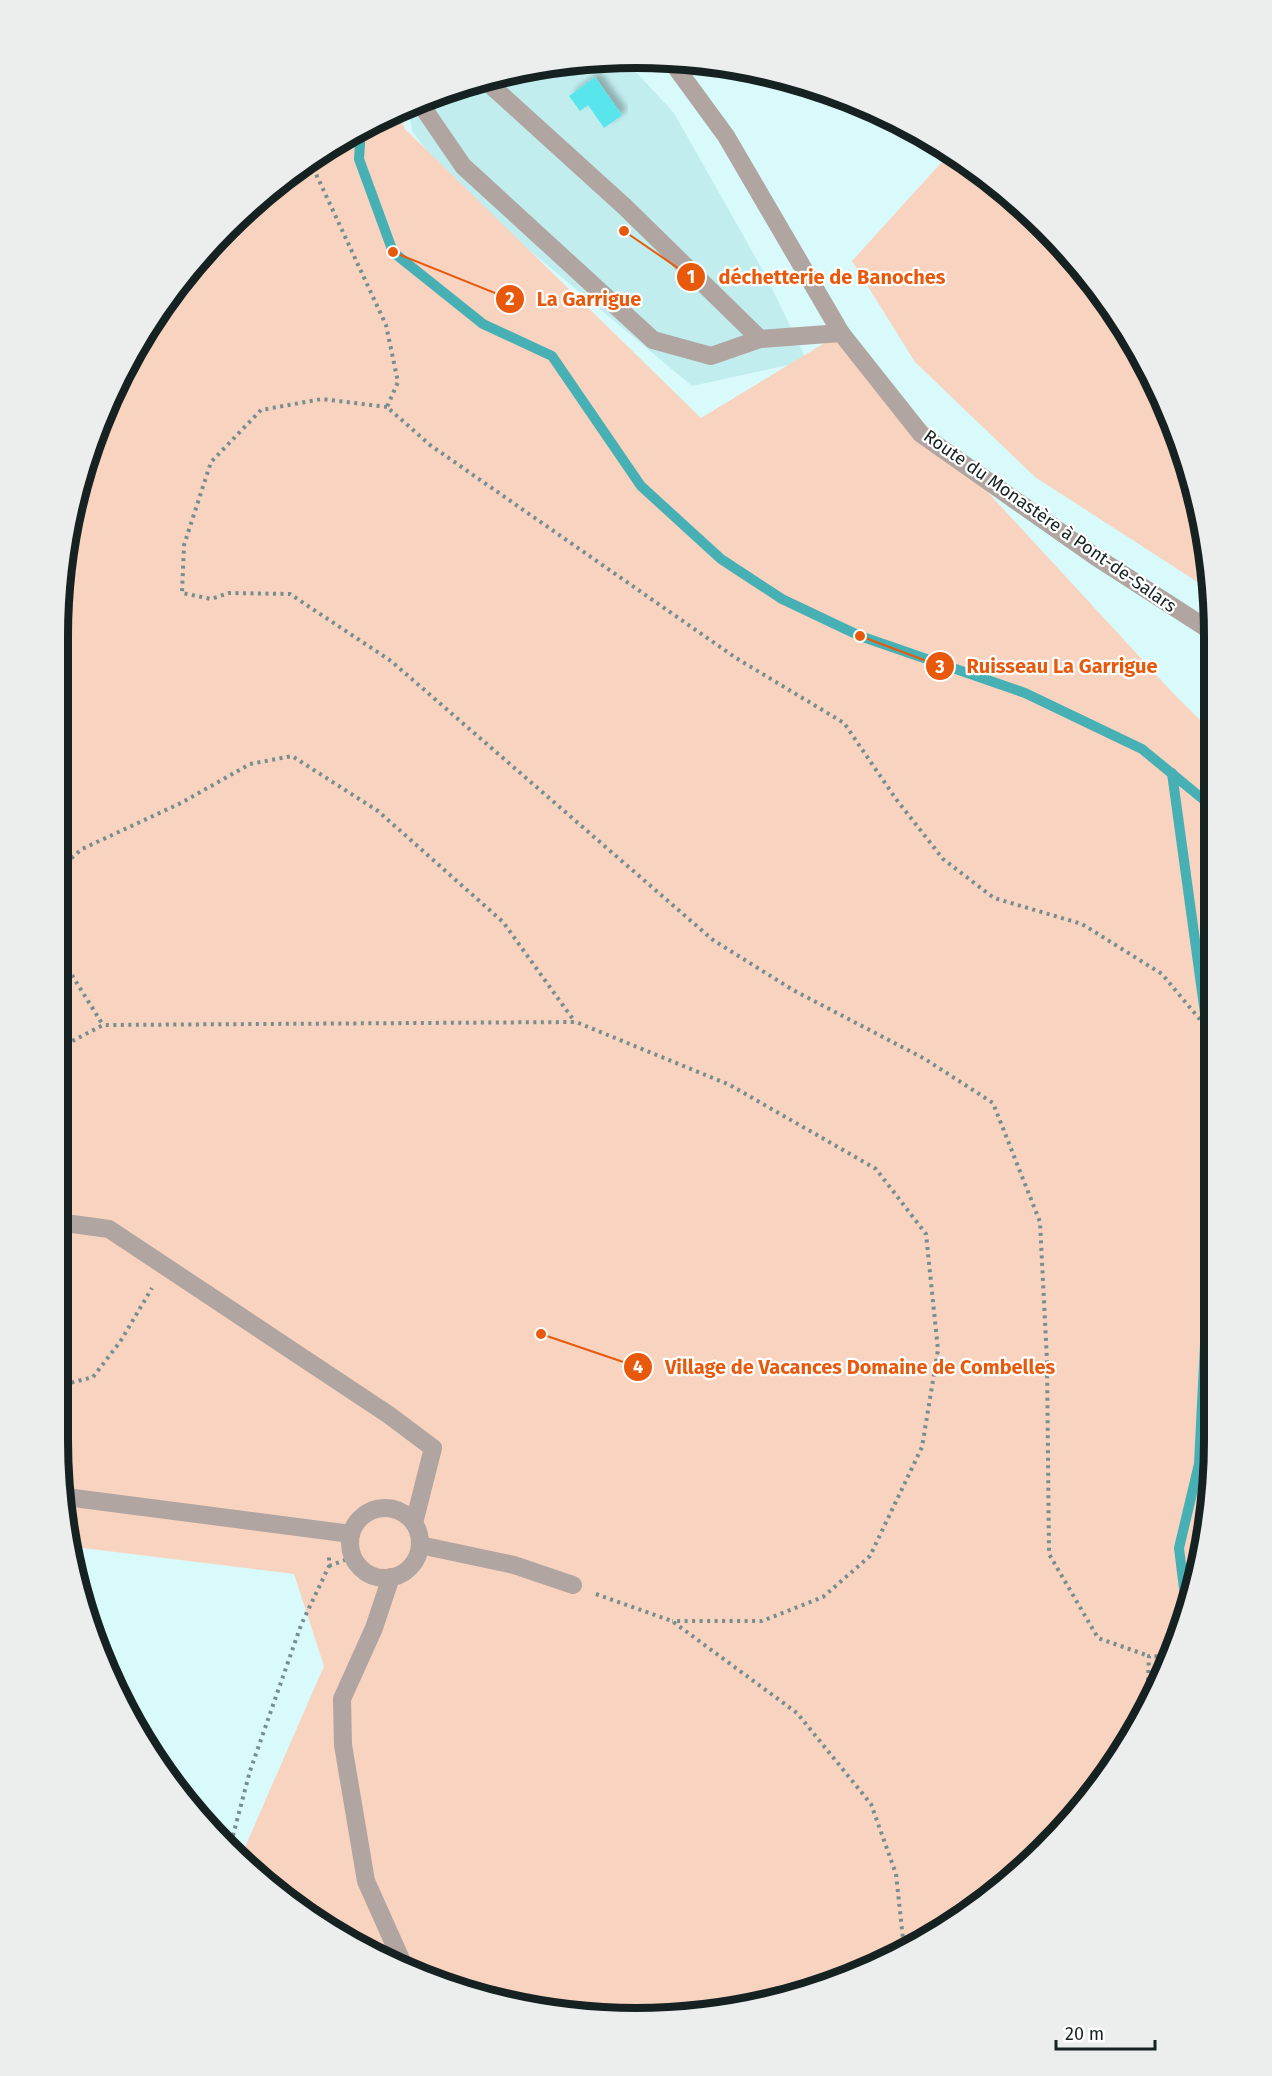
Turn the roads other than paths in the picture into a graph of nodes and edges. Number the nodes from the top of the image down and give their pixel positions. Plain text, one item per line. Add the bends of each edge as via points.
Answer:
1 (677, 69) edge
2 (492, 86) edge
3 (424, 109) edge
4 (841, 333) junction
5 (760, 339) junction
6 (1204, 626) edge
7 (68, 1223) edge
8 (71, 1498) edge
9 (414, 1523) junction
10 (351, 1534) junction
11 (420, 1545) junction
12 (392, 1577) junction
13 (573, 1585) road end
14 (400, 1957) edge

1 - 4 street, Route du Monastère à Pont-de-Salars via 726,136
2 - 5 street via 625,207
3 - 5 street via 463,166 653,340 711,356
4 - 5 street
4 - 6 street, Route du Monastère à Pont-de-Salars via 921,434 1096,557
7 - 9 street via 109,1229 433,1448
8 - 10 street
9 - 10 street via 396,1509 384,1507 363,1515
9 - 11 street
10 - 12 street via 350,1546 359,1567 380,1578
11 - 12 street via 411,1566
11 - 13 street via 514,1564
12 - 14 street via 342,1699 343,1745 366,1881

